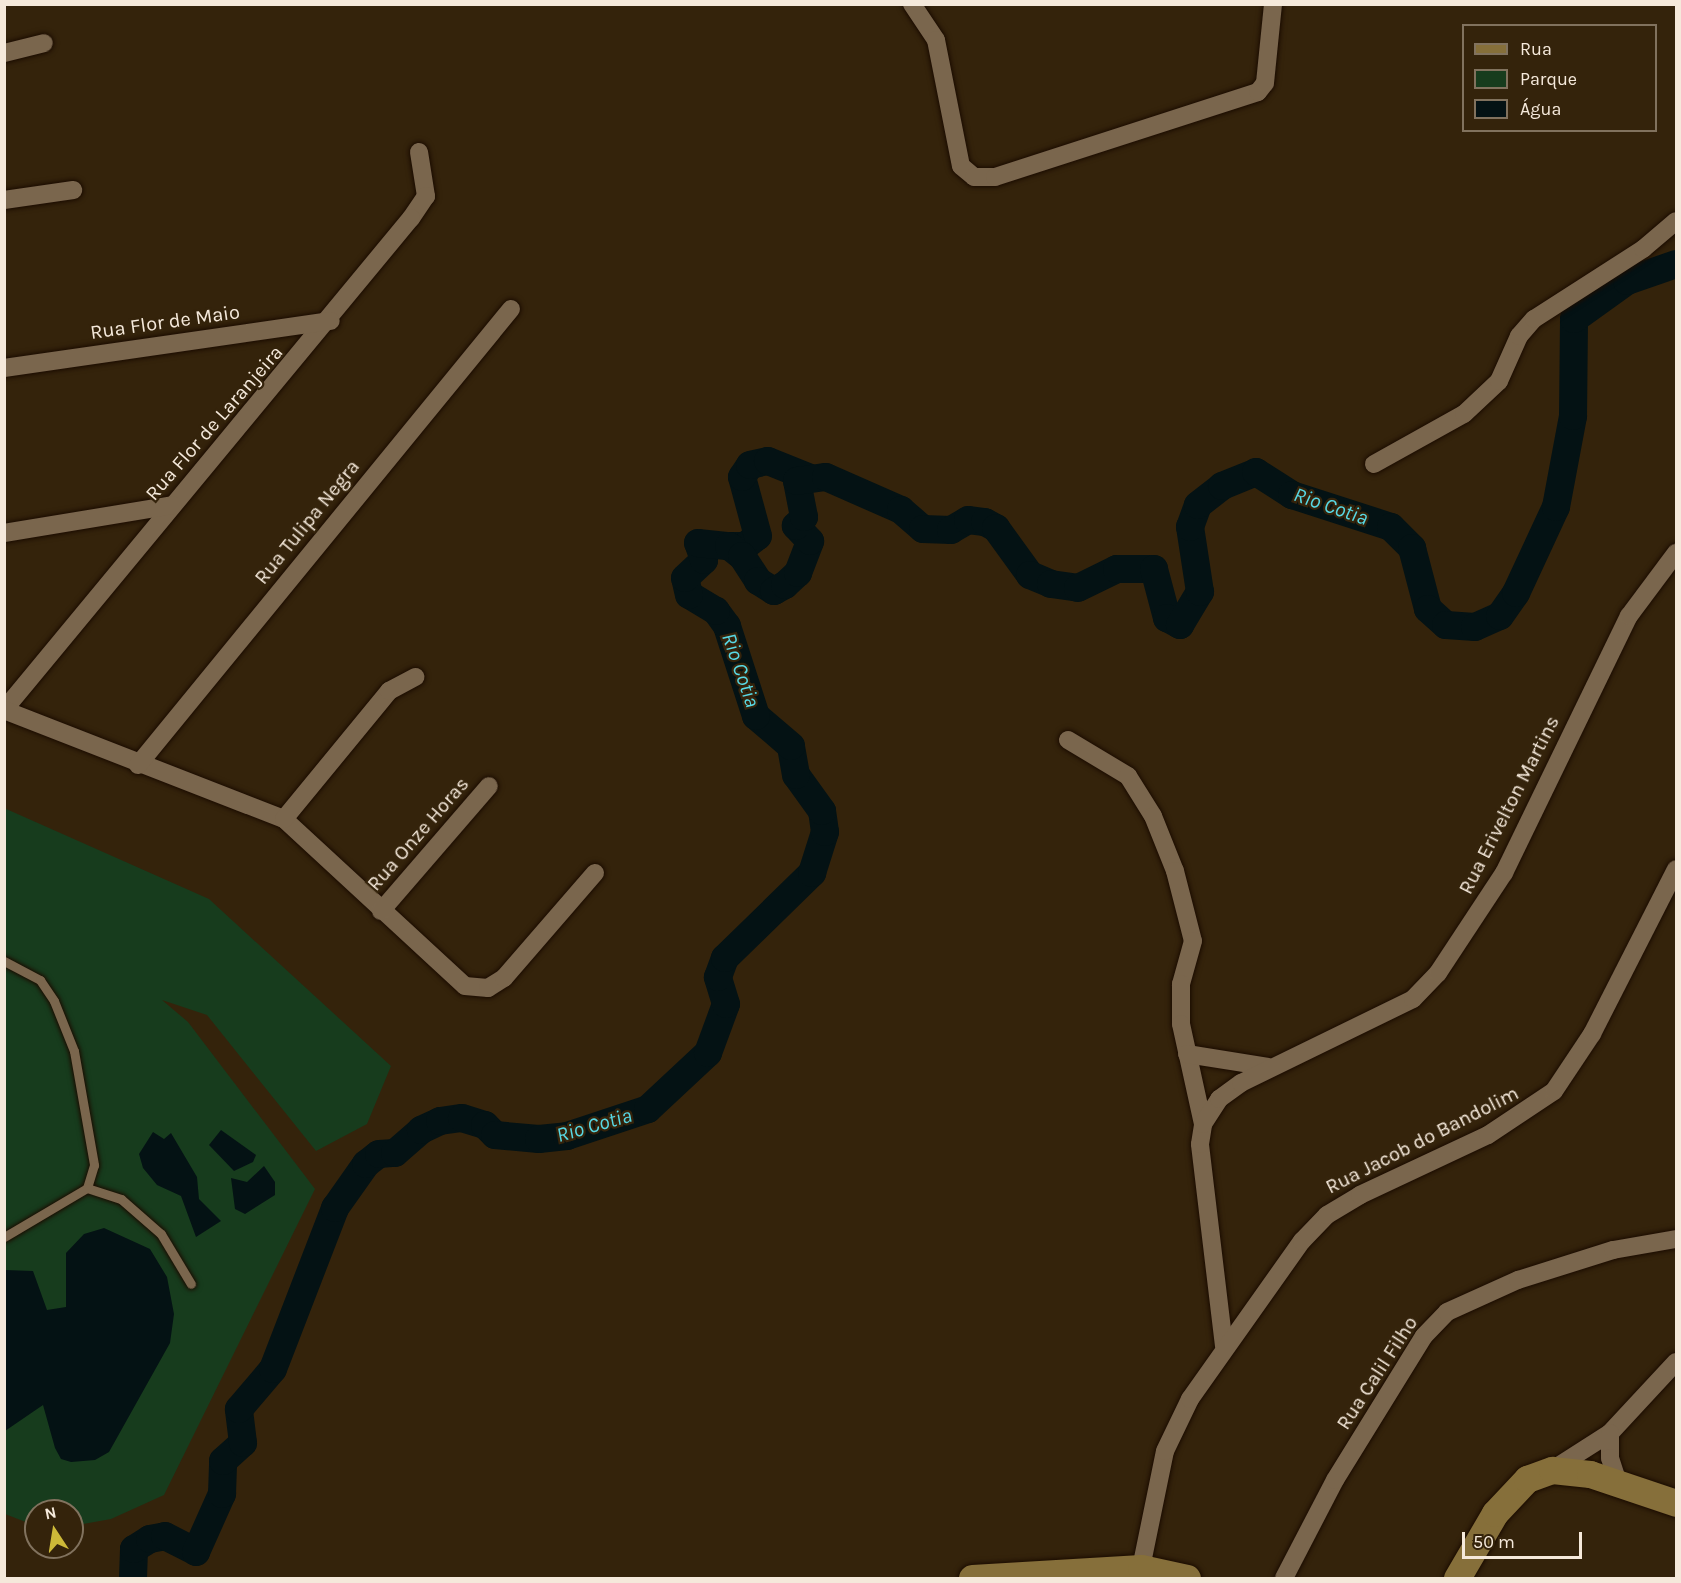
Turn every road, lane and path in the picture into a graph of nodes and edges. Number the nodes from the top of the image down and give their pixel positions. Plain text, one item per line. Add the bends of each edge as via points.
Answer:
1 (912, 4) edge
2 (1273, 4) edge
3 (44, 43) dead end
4 (4, 53) edge
5 (419, 152) dead end
6 (73, 190) dead end
7 (4, 200) edge
8 (1677, 220) edge
9 (511, 309) dead end
10 (331, 321) junction
11 (4, 368) edge
12 (1374, 464) dead end
13 (173, 506) junction
14 (4, 533) edge
15 (1677, 553) edge
16 (415, 676) dead end
17 (4, 710) edge
18 (1068, 740) dead end
19 (138, 765) junction
20 (489, 786) dead end
21 (284, 819) junction
22 (1677, 869) edge
23 (594, 873) dead end
24 (381, 911) junction
25 (4, 961) edge
26 (1187, 1054) junction
27 (1268, 1067) junction
28 (1203, 1124) junction
29 (87, 1188) junction
30 (4, 1237) edge
31 (1677, 1239) edge
32 (191, 1284) dead end
33 (1224, 1346) junction
34 (1677, 1362) edge
35 (1610, 1433) junction
36 (1552, 1470) junction
37 (1619, 1486) junction
38 (1677, 1503) edge
39 (1155, 1573) edge
40 (972, 1578) edge
41 (1187, 1578) edge
42 (1284, 1578) edge
43 (1457, 1578) edge

1 - 2 street via 936,40 952,145 961,166 974,177 995,177 1077,147 1246,98 1265,83
3 - 4 street
5 - 10 street, Rua Flor de Laranjeira via 426,196
6 - 7 street
8 - 12 street via 1643,249 1534,319 1519,336 1499,381 1464,414
9 - 19 street, Rua Tulipa Negra
10 - 11 street, Rua Flor de Maio
10 - 13 street, Rua Flor de Laranjeira
13 - 14 street
13 - 17 street, Rua Flor de Laranjeira
15 - 27 street, Rua Erivelton Martins via 1629,616 1504,873 1438,974 1413,999
16 - 21 street via 388,691
17 - 19 street
18 - 26 street via 1128,776 1165,841 1192,928 1180,1005
19 - 21 street
20 - 24 street, Rua Onze Horas
21 - 24 street
22 - 33 street, Rua Jacob do Bandolim via 1592,1034 1554,1091 1488,1135 1327,1215
23 - 24 street via 504,978 488,988 457,982
25 - 29 lane via 26,969 47,988 74,1051 94,1165
26 - 27 street
26 - 28 street
27 - 28 street, Rua Erivelton Martins via 1219,1099
28 - 33 street via 1200,1144
29 - 30 lane
29 - 32 lane via 120,1199 161,1234
31 - 42 street, Rua Calil Filho via 1613,1250 1518,1280 1447,1312 1424,1336 1335,1480
33 - 39 street, Rua Jacob do Bandolim via 1166,1450
34 - 35 street
35 - 36 street
35 - 37 street via 1610,1458
36 - 37 street via 1590,1474
36 - 43 street via 1511,1491
37 - 38 street
39 - 40 street
39 - 41 street

